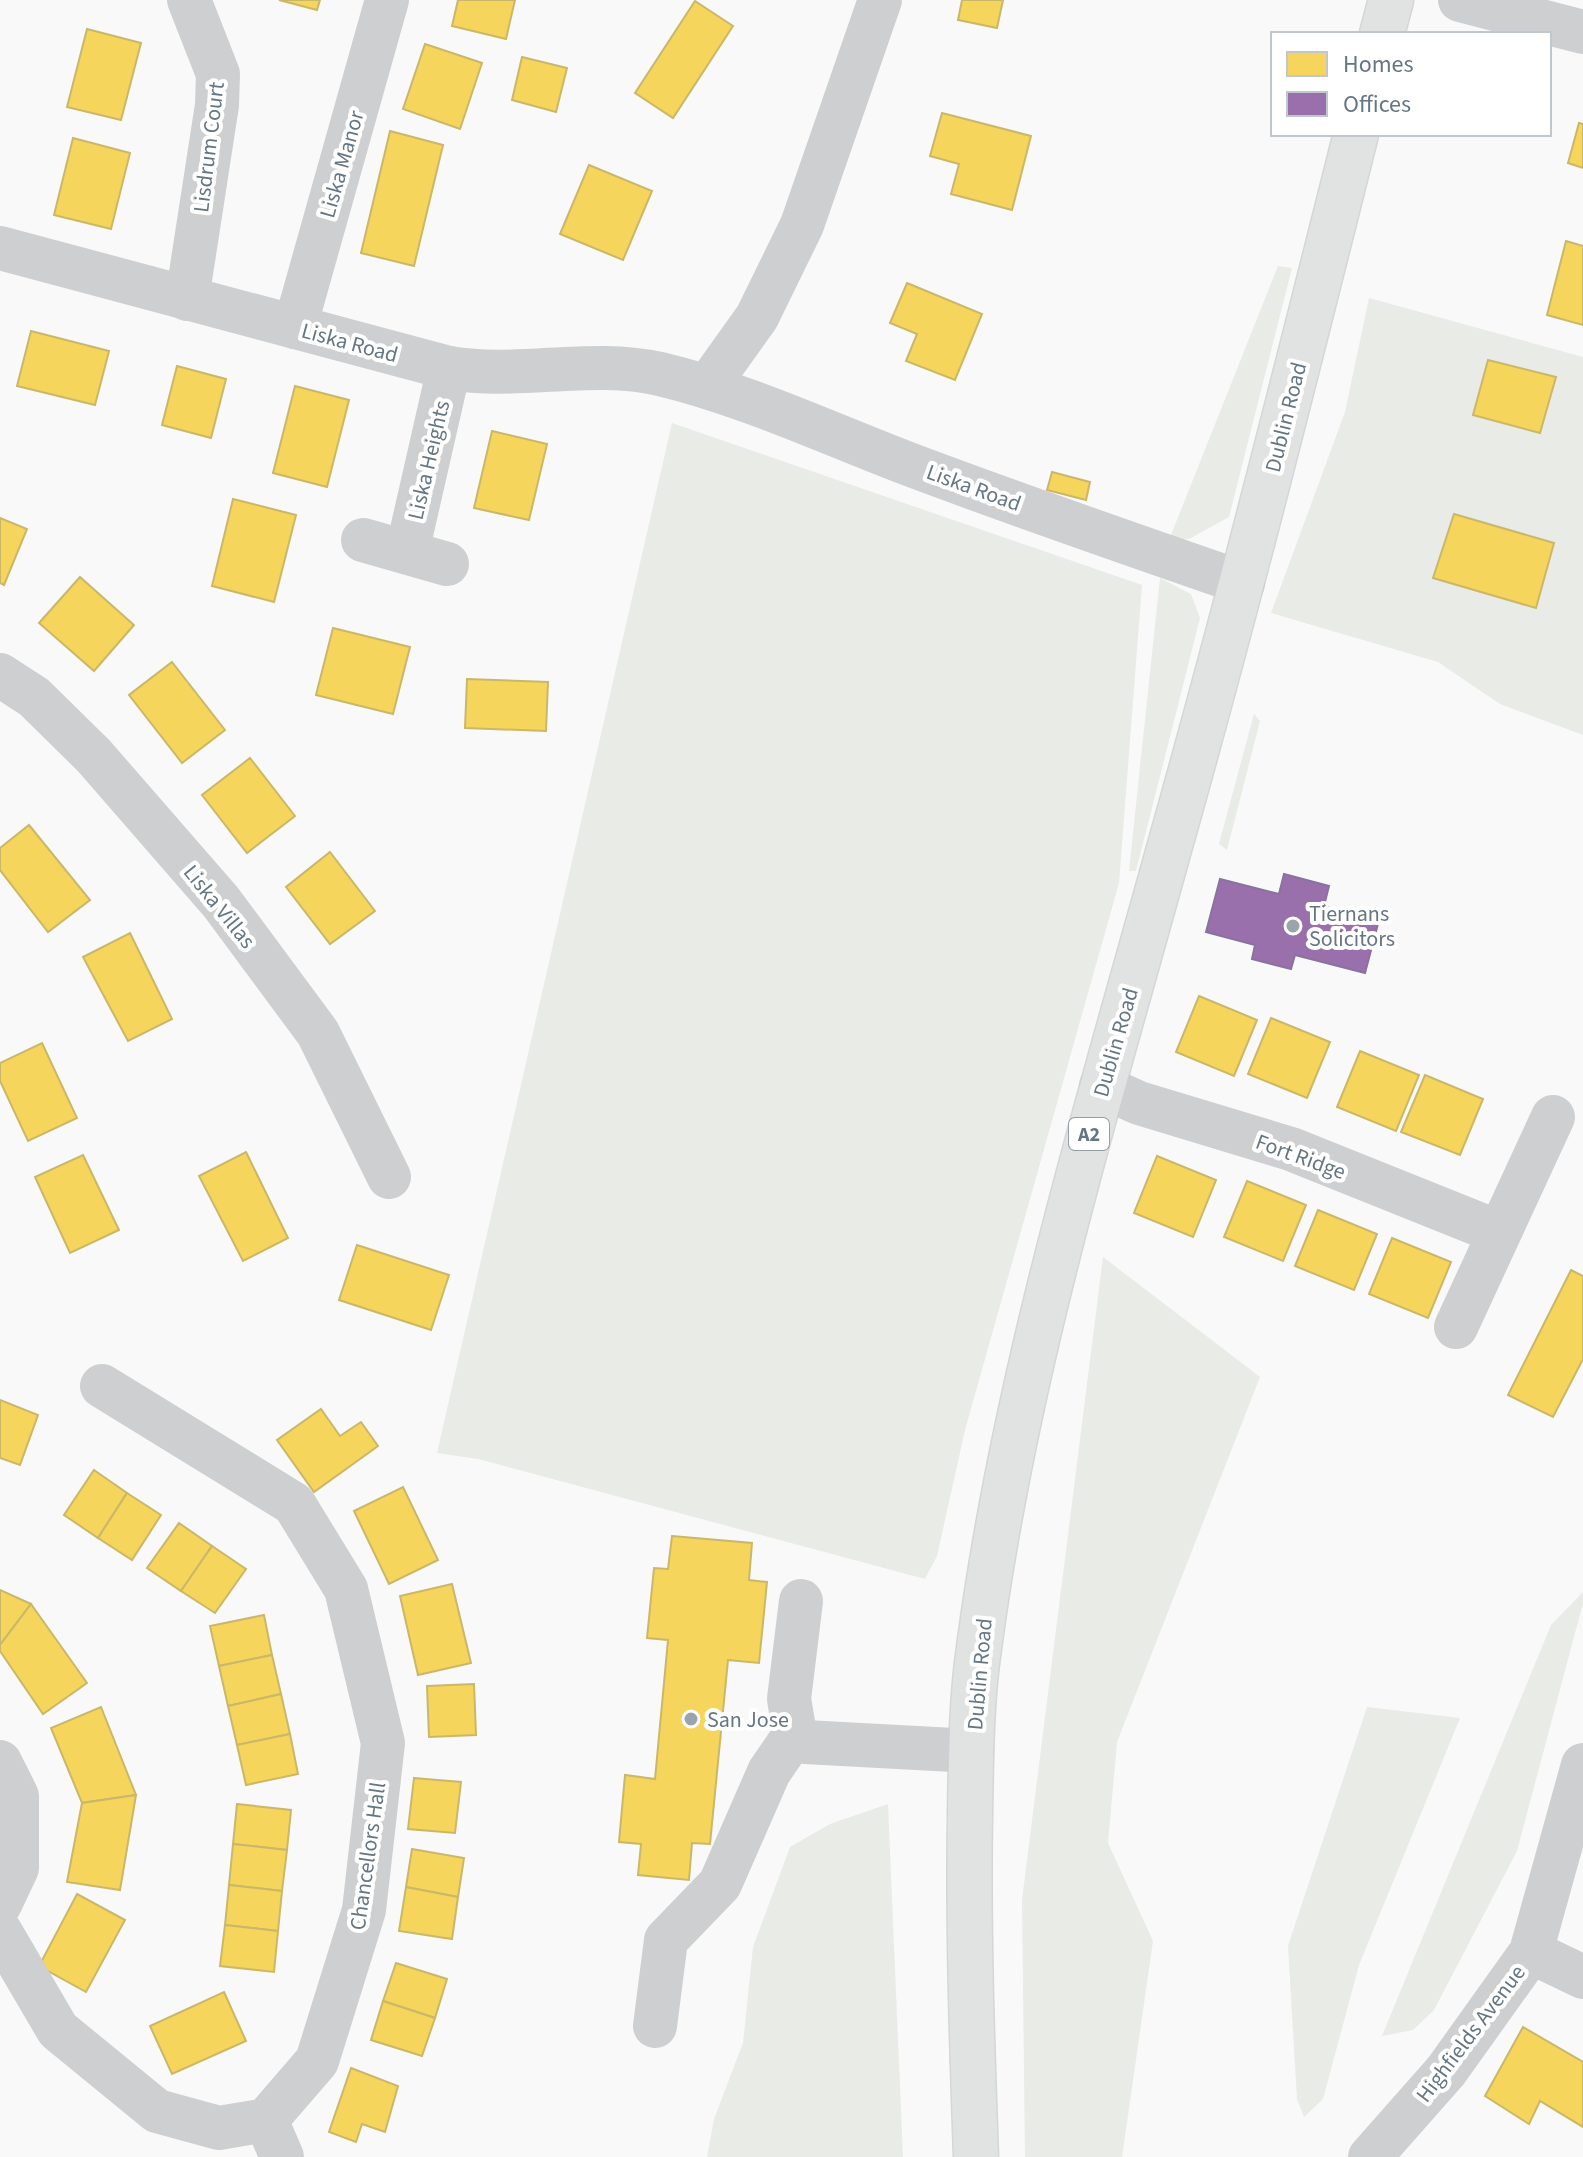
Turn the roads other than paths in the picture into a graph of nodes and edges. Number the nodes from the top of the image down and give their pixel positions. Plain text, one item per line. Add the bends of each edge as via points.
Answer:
1 (189, 0) edge
2 (387, 0) edge
3 (880, 0) edge
4 (1391, 0) edge
5 (1460, 0) edge
6 (1383, 32) edge
7 (1583, 32) edge
8 (1355, 136) edge
9 (0, 248) edge
10 (187, 299) junction
11 (295, 327) junction
12 (449, 368) junction
13 (707, 387) junction
14 (363, 540) dead end
15 (1243, 583) junction
16 (0, 675) edge
17 (1101, 1086) junction
18 (1553, 1117) dead end
19 (389, 1177) dead end
20 (1498, 1232) junction
21 (1456, 1327) dead end
22 (102, 1386) dead end
23 (801, 1601) dead end
24 (795, 1734) junction
25 (972, 1751) junction
26 (0, 1762) edge
27 (1583, 1765) edge
28 (0, 1904) edge
29 (0, 1931) edge
30 (1531, 1952) junction
31 (1583, 1977) edge
32 (655, 2026) dead end
33 (274, 2139) edge
34 (976, 2157) edge
35 (1370, 2157) edge

1 - 10 street, Lisdrum Court via 218,74
2 - 11 street, Liska Manor
3 - 13 street via 802,225 757,317
4 - 6 main road
5 - 7 street
8 - 15 main road, Dublin Road / A2
9 - 10 street, Liska Road
10 - 11 street, Liska Road
11 - 12 street, Liska Road
12 - 13 street, Liska Road via 486,375 656,373
12 - 14 street, Liska Heights via 427,558
13 - 15 street, Liska Road
15 - 17 main road, Dublin Road / A2
16 - 19 street, Liska Villas via 34,697 94,756 221,902 318,1033
17 - 20 street, Fort Ridge via 1139,1103 1291,1149
17 - 25 main road, Dublin Road / A2 via 1001,1503 978,1654
18 - 20 street
20 - 21 street
22 - 33 street, Chancellors Hall via 294,1504 346,1589 383,1743 364,1910 317,2061
23 - 24 street via 789,1699
24 - 25 street via 805,1742
24 - 32 street via 769,1772 720,1884 666,1940
25 - 34 main road, Dublin Road / A2 via 969,1884
26 - 28 street via 17,1796 17,1868
27 - 30 street
29 - 33 street, Chancellors Hall via 58,2030 157,2111
30 - 31 street, Highfields Avenue
30 - 35 street, Highfields Avenue via 1446,2071

